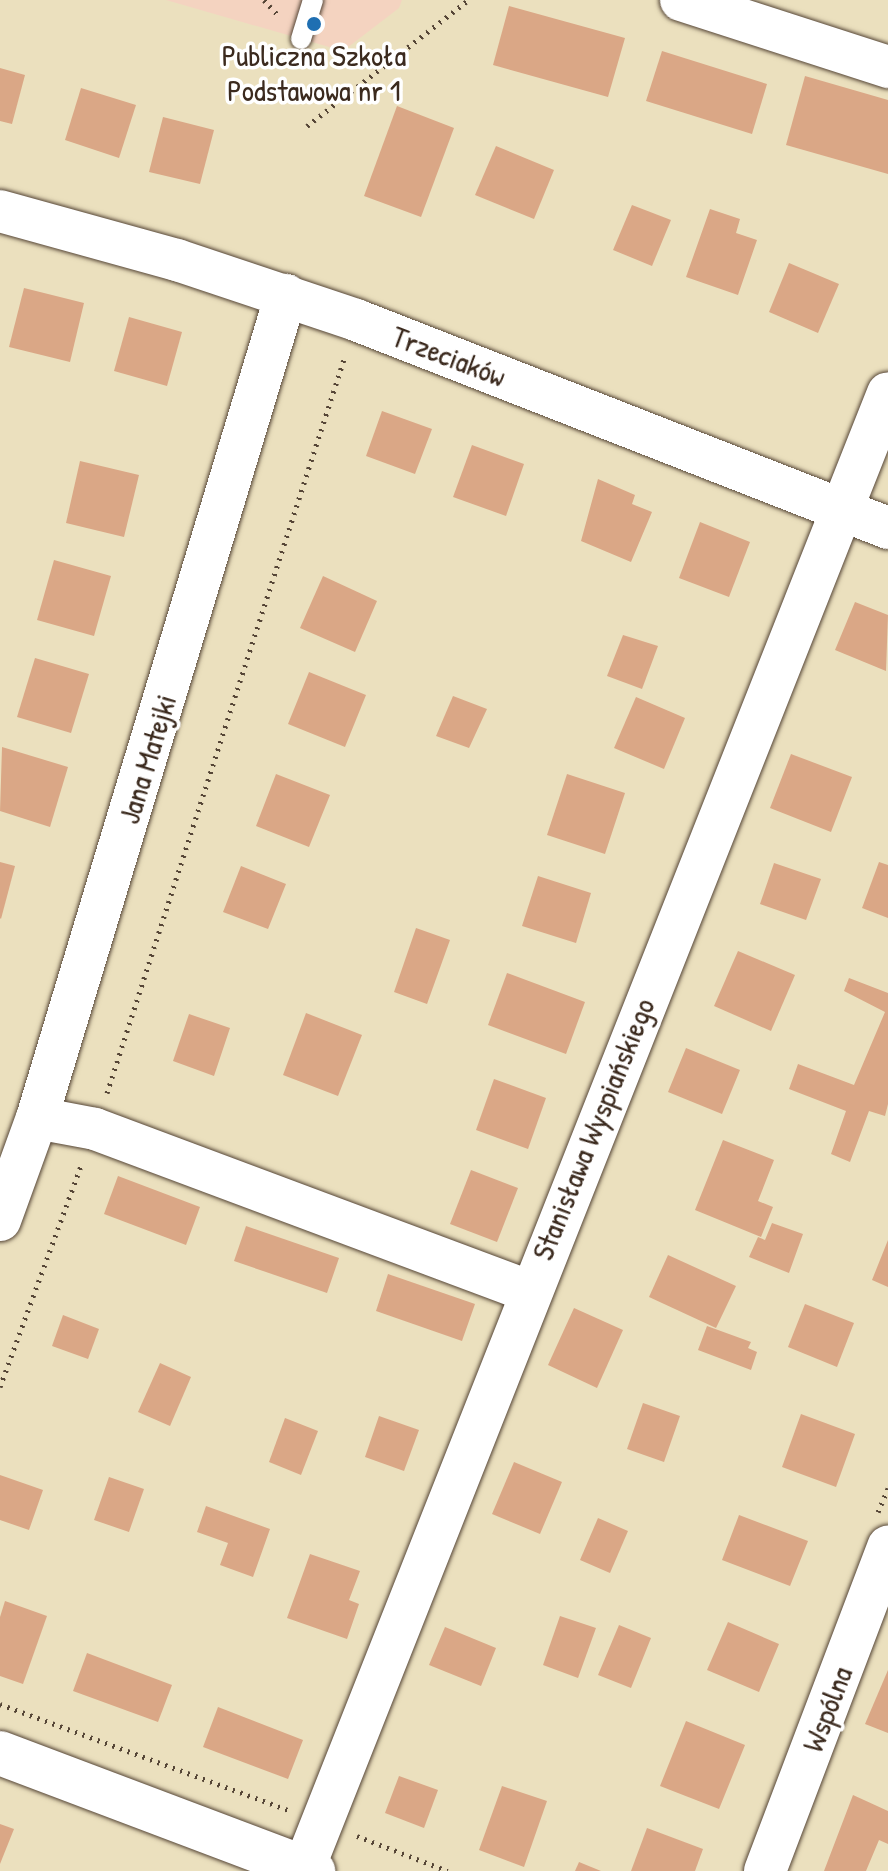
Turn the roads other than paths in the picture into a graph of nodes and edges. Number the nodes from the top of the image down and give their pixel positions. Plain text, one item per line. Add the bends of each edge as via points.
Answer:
1 (313, 0) edge
2 (681, 0) edge
3 (301, 39) dead end
4 (888, 67) edge
5 (0, 211) edge
6 (286, 295) junction
7 (888, 393) edge
8 (843, 511) junction
9 (888, 528) edge
10 (37, 1118) junction
11 (0, 1220) edge
12 (528, 1291) junction
13 (888, 1547) edge
14 (0, 1753) edge
15 (308, 1870) edge
16 (765, 1871) edge

1 - 3 lane
2 - 4 street
5 - 6 street, Trzeciaków
6 - 8 street, Trzeciaków
6 - 10 street, Jana Matejki
7 - 8 street, Stanisława Wyspiańskiego
8 - 9 street, Trzeciaków
8 - 12 street, Stanisława Wyspiańskiego
10 - 11 street, Jana Matejki
10 - 12 street via 95,1129
12 - 15 street, Stanisława Wyspiańskiego
13 - 16 street, Wspólna
14 - 15 main road

